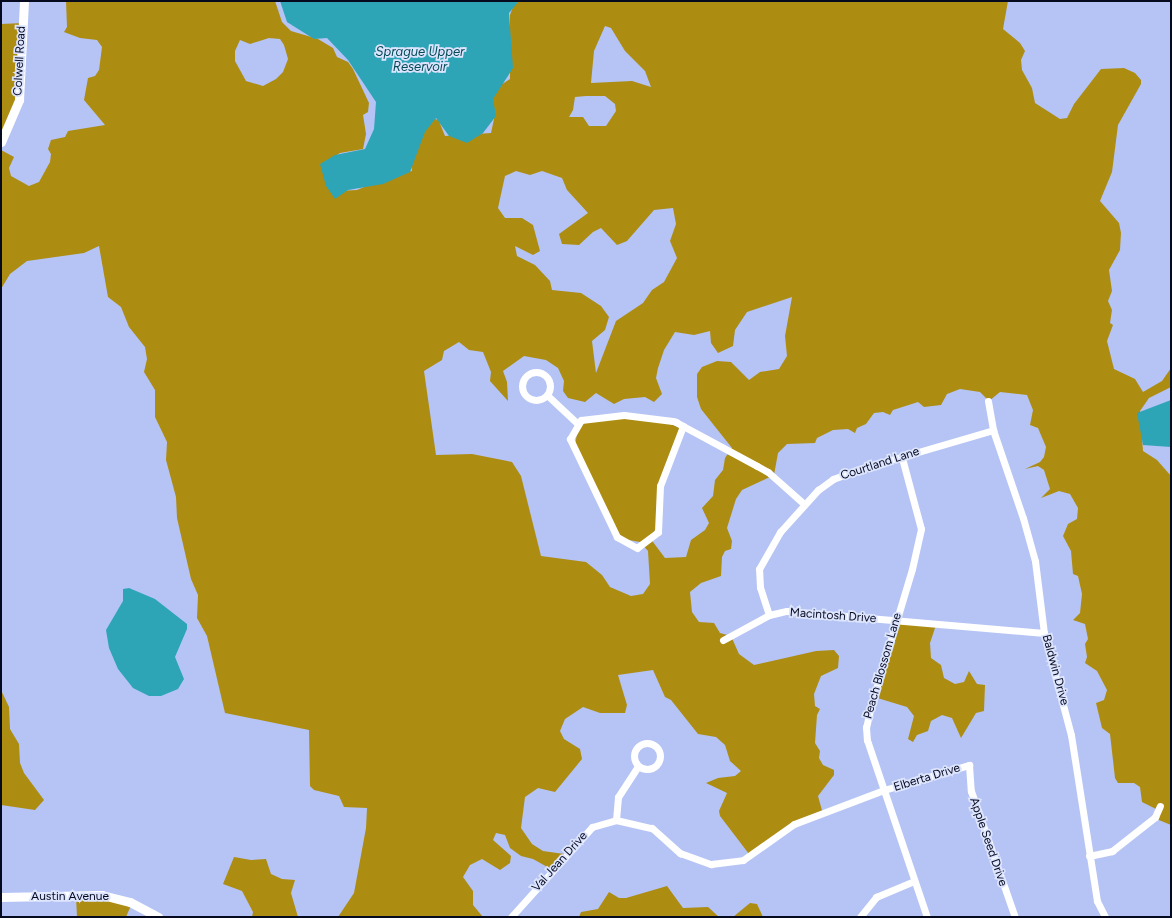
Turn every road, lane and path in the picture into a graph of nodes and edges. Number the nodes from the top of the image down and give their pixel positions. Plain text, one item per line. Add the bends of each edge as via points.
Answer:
1 (24, 1) edge
2 (1, 142) edge
3 (547, 395) dead end
4 (988, 401) dead end
5 (578, 424) junction
6 (683, 426) junction
7 (993, 430) junction
8 (902, 458) junction
9 (804, 504) junction
10 (769, 615) junction
11 (896, 621) junction
12 (1044, 633) junction
13 (723, 640) dead end
14 (969, 765) joint
15 (638, 766) dead end
16 (884, 790) junction
17 (844, 806) joint
18 (1160, 806) dead end
19 (616, 820) junction
20 (1089, 856) junction
21 (914, 881) junction
22 (1, 897) edge
23 (158, 917) edge
24 (511, 917) edge
25 (860, 917) edge
26 (927, 917) edge
27 (1015, 917) edge
28 (1105, 917) edge

1 - 2 street, Colwell Road via 19,100
3 - 5 street
4 - 7 street, Baldwin Drive
5 - 6 street via 581,420 624,415 673,421
5 - 6 street via 570,439 617,537 637,548 658,532 660,486
6 - 9 street via 768,472
7 - 8 street, Courtland Lane via 923,449
7 - 12 street, Baldwin Drive via 1035,561
8 - 9 street, Courtland Lane via 834,479
8 - 11 street, Peach Blossom Lane via 921,529
9 - 10 street, Courtland Lane via 780,532 759,569 760,587
10 - 11 street, Macintosh Drive via 787,611
10 - 13 street, Macintosh Drive
11 - 12 street, Macintosh Drive
11 - 16 street, Peach Blossom Lane via 866,727 867,740
12 - 20 street, Baldwin Drive via 1071,735
14 - 16 street, Elberta Drive
14 - 27 street, Apple Seed Drive via 971,791
15 - 19 street via 618,797
16 - 17 street, Elberta Drive
16 - 21 street, Peach Blossom Lane
17 - 19 street, Val Jean Drive via 794,824 743,860 711,864 680,853 652,828
18 - 20 street via 1155,817 1112,851
19 - 24 street, Val Jean Drive via 592,827
20 - 28 street, Baldwin Drive via 1097,901
21 - 25 street via 876,897
21 - 26 street, Peach Blossom Lane
22 - 23 street, Austin Avenue via 102,895 130,902

